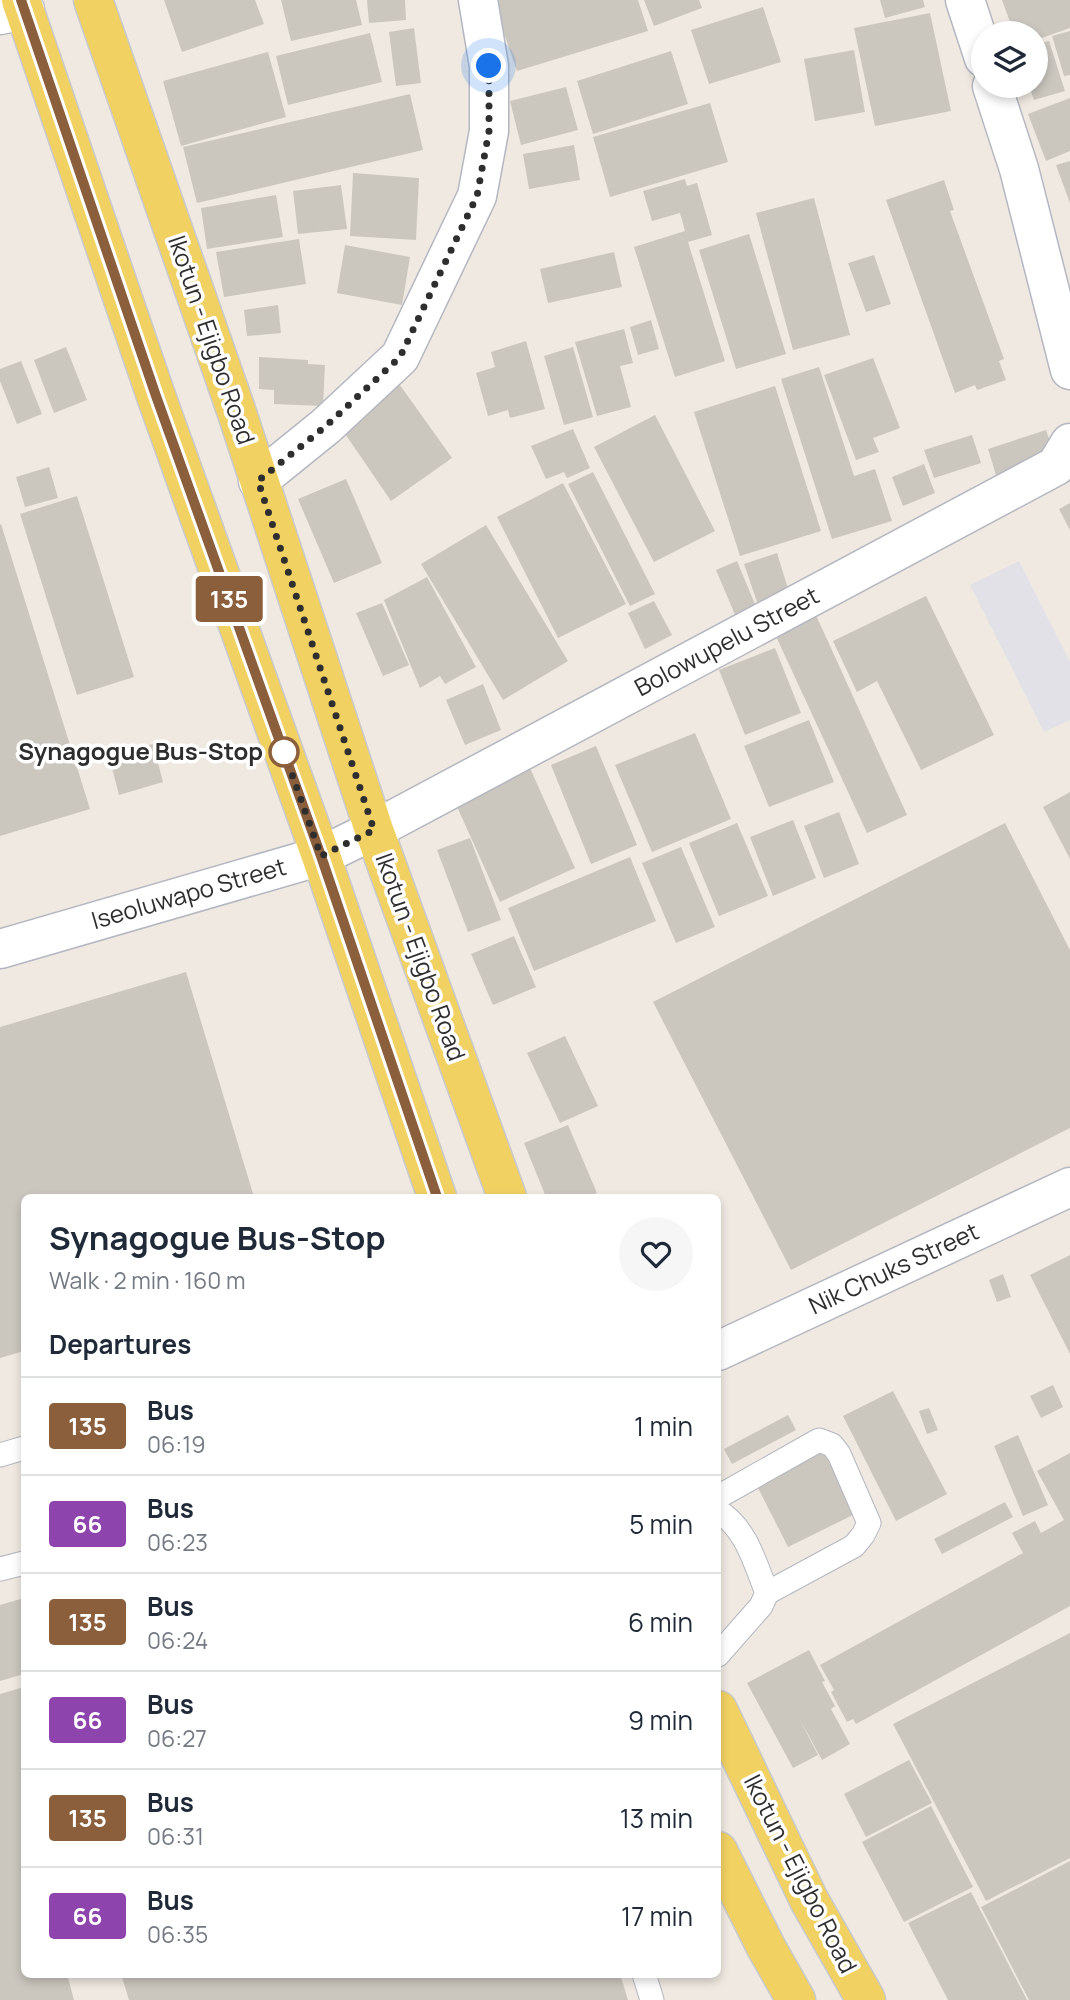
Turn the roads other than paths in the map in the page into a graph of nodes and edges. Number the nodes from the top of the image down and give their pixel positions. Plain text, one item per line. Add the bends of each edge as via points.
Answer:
1 (93, 0) edge
2 (478, 0) edge
3 (965, 0) edge
4 (15, 8) edge
5 (972, 21) edge
6 (996, 98) edge
7 (1070, 370) edge
8 (1070, 443) edge
9 (258, 481) junction
10 (374, 830) junction
11 (321, 856) junction
12 (0, 949) edge
13 (1070, 1187) edge
14 (436, 1194) edge
15 (507, 1194) edge
16 (721, 1350) edge
17 (21, 1449) edge
18 (0, 1455) edge
19 (721, 1495) edge
20 (721, 1513) edge
21 (21, 1564) edge
22 (0, 1569) edge
23 (767, 1592) junction
24 (721, 1652) edge
25 (721, 1716) edge
26 (721, 1857) edge
27 (644, 1978) edge
28 (652, 2000) edge
29 (796, 2000) edge
30 (866, 2000) edge

1 - 9 main road, Ikotun - Ejigbo Road
2 - 9 street via 489,66 489,131 477,196 400,357
3 - 5 street
4 - 11 main road
6 - 7 street via 1019,169
8 - 10 street, Bolowupelu Street via 1056,466
9 - 10 main road, Ikotun - Ejigbo Road
10 - 11 street, Iseoluwapo Street
10 - 15 main road, Ikotun - Ejigbo Road
11 - 12 street, Iseoluwapo Street
11 - 14 main road
13 - 16 street, Nik Chuks Street
17 - 18 lane
19 - 23 lane via 819,1440 839,1454 869,1523 863,1535 855,1546
20 - 23 lane via 742,1534
21 - 22 lane
23 - 24 lane via 761,1606
25 - 30 main road, Ikotun - Ejigbo Road via 809,1900
26 - 29 main road
27 - 28 lane

